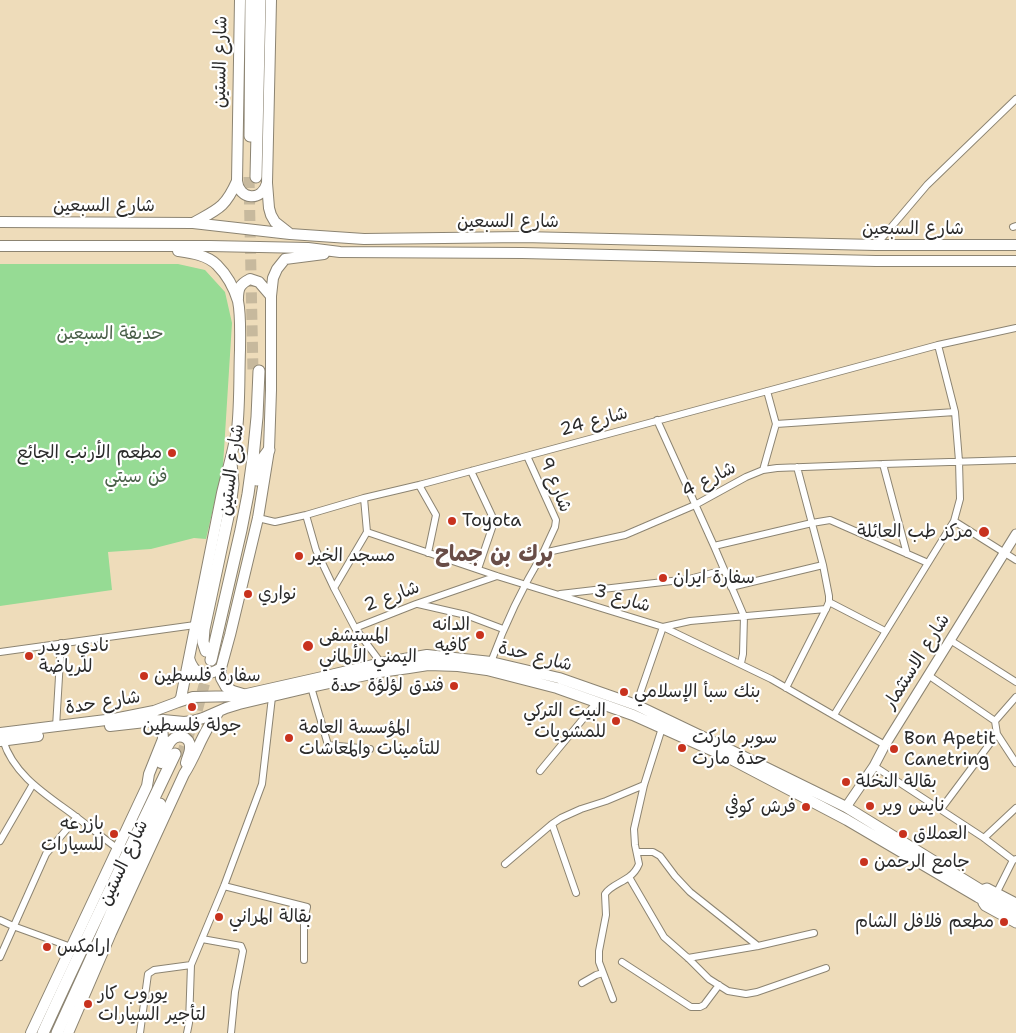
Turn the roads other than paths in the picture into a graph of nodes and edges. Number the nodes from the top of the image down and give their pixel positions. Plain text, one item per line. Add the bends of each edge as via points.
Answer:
1 (240, 0) edge
2 (251, 0) edge
3 (260, 0) edge
4 (271, 0) edge
5 (1016, 99) edge
6 (237, 181) junction
7 (267, 183) junction
8 (0, 222) edge
9 (193, 223) junction
10 (290, 234) junction
11 (492, 236) junction
12 (522, 236) junction
13 (876, 245) junction
14 (1016, 245) edge
15 (0, 246) edge
16 (153, 246) junction
17 (340, 252) junction
18 (492, 253) junction
19 (522, 253) junction
20 (1016, 261) edge
21 (271, 296) junction
22 (238, 301) junction
23 (1016, 328) edge
24 (938, 345) junction
25 (256, 372) tunnel mouth
26 (767, 391) junction
27 (955, 412) junction
28 (657, 420) junction
29 (776, 424) junction
30 (269, 450) junction
31 (527, 456) junction
32 (1016, 460) edge
33 (959, 461) junction
34 (231, 463) junction
35 (883, 464) junction
36 (797, 467) junction
37 (763, 470) junction
38 (471, 471) junction
39 (419, 485) junction
40 (364, 498) junction
41 (695, 505) junction
42 (306, 515) junction
43 (258, 518) junction
44 (954, 522) junction
45 (812, 523) junction
46 (367, 532) junction
47 (1016, 534) edge
48 (714, 546) junction
49 (1004, 552) junction
50 (428, 553) junction
51 (542, 553) junction
52 (907, 554) junction
53 (1016, 560) edge
54 (928, 563) junction
55 (823, 564) junction
56 (478, 569) junction
57 (724, 570) junction
58 (497, 576) junction
59 (524, 585) junction
60 (731, 587) junction
61 (334, 588) junction
62 (555, 595) junction
63 (829, 602) junction
64 (416, 604) junction
65 (826, 609) junction
66 (744, 616) junction
67 (195, 625) junction
68 (663, 626) junction
69 (355, 628) junction
70 (504, 629) junction
71 (885, 632) junction
72 (950, 640) junction
73 (60, 644) junction
74 (0, 652) edge
75 (209, 655) junction
76 (189, 658) junction
77 (491, 662) junction
78 (380, 663) junction
79 (407, 663) junction
80 (741, 663) junction
81 (221, 668) junction
82 (928, 675) junction
83 (1016, 682) edge
84 (311, 687) junction
85 (786, 688) junction
86 (244, 694) junction
87 (272, 697) junction
88 (1016, 697) edge
89 (178, 702) junction
90 (597, 702) junction
91 (636, 705) junction
92 (219, 712) junction
93 (834, 715) junction
94 (157, 720) junction
95 (995, 721) junction
96 (56, 727) junction
97 (662, 728) junction
98 (997, 734) junction
99 (1, 738) edge
100 (885, 744) junction
101 (370, 750) dead end
102 (1016, 762) edge
103 (874, 766) junction
104 (540, 770) dead end
105 (184, 774) junction
106 (33, 784) junction
107 (644, 785) junction
108 (147, 786) junction
109 (846, 808) junction
110 (1016, 808) edge
111 (941, 809) junction
112 (77, 818) junction
113 (552, 824) junction
114 (984, 838) junction
115 (0, 841) edge
116 (118, 849) junction
117 (637, 852) junction
118 (1015, 860) edge
119 (505, 864) dead end
120 (630, 877) junction
121 (224, 886) junction
122 (997, 892) junction
123 (576, 893) dead end
124 (979, 893) junction
125 (1016, 903) edge
126 (1016, 909) edge
127 (1016, 917) edge
128 (0, 920) edge
129 (1016, 923) edge
130 (13, 926) junction
131 (111, 933) junction
132 (814, 933) dead end
133 (202, 939) junction
134 (758, 946) junction
135 (71, 947) junction
136 (0, 957) edge
137 (688, 958) junction
138 (304, 960) dead end
139 (622, 962) dead end
140 (90, 963) junction
141 (191, 966) junction
142 (826, 968) dead end
143 (602, 973) junction
144 (582, 983) dead end
145 (719, 985) junction
146 (613, 999) dead end
147 (31, 1033) edge
148 (42, 1033) edge
149 (57, 1033) edge
150 (68, 1033) edge
151 (140, 1033) edge
152 (187, 1033) edge
153 (232, 1033) edge

1 - 6 main road, شارع الستين
2 - 3 highway, شارع الستين via 253,177
4 - 7 main road
5 - 13 street via 927,185
6 - 7 main road via 247,196 262,193
6 - 9 main road, شارع الستين via 222,206
7 - 10 main road via 271,215
8 - 9 main road, شارع السبعين
9 - 10 main road, شارع السبعين
10 - 11 main road, شارع السبعين via 364,239
11 - 12 main road, شارع السبعين
11 - 18 main road via 498,245
12 - 13 main road, شارع السبعين
12 - 19 main road via 516,245
13 - 14 main road, شارع السبعين
15 - 16 main road, شارع السبعين
16 - 17 main road, شارع السبعين via 308,248
16 - 22 main road via 200,254 215,263 228,279
17 - 18 main road, شارع السبعين
17 - 21 main road via 285,260 273,278
18 - 19 main road, شارع السبعين
19 - 20 main road, شارع السبعين
21 - 22 main road via 259,282 250,279 241,284
21 - 30 main road
22 - 34 main road via 238,410
23 - 24 street, شارع 24
24 - 26 street, شارع 24
24 - 27 street
25 - 75 highway, شارع الستين via 246,460
26 - 28 street, شارع 24
26 - 29 street
27 - 29 street
27 - 33 street
28 - 31 street, شارع 24
28 - 41 street
29 - 37 street
30 - 43 main road
30 - 75 highway via 259,469 223,638
31 - 38 street, شارع 24
31 - 51 street, شارع 9 via 556,520
32 - 33 street, شارع 4
33 - 35 street, شارع 4
33 - 44 street via 960,499
34 - 67 main road
34 - 75 highway via 230,507 204,629 203,642
35 - 36 street, شارع 4
35 - 52 street
36 - 37 street, شارع 4
36 - 45 street
37 - 41 street, شارع 4
38 - 39 street, شارع 24
38 - 56 street via 493,518
39 - 40 street, شارع 24
39 - 50 street via 436,514
40 - 42 street, شارع 24
40 - 46 street
41 - 48 street
41 - 51 street, شارع 4 via 625,535
42 - 43 street, شارع 24 via 275,522
42 - 61 street via 316,550
43 - 81 main road
44 - 49 street
44 - 54 street
45 - 48 street
45 - 52 street via 830,520
45 - 55 street
46 - 50 street, شارع 3
46 - 61 street
47 - 49 street, شارع الاستثمار
48 - 57 street
49 - 53 street
49 - 72 street, شارع الاستثمار
50 - 56 street, شارع 3
51 - 59 street
52 - 54 street
54 - 71 street
55 - 60 street
55 - 63 street
56 - 58 street, شارع 3
57 - 60 street
57 - 62 street via 689,579
58 - 59 street, شارع 3
58 - 64 street, شارع 2
59 - 62 street, شارع 3
59 - 70 street
60 - 66 street
61 - 69 street
62 - 68 street, شارع 3
63 - 65 street
63 - 71 street
64 - 69 street, شارع 2
64 - 70 street via 466,615
65 - 66 street
65 - 85 street
66 - 68 street
66 - 80 street
67 - 73 street
67 - 76 main road
68 - 80 street, شارع 3
68 - 91 street
69 - 78 street
70 - 77 street
71 - 93 street
72 - 82 street, شارع الاستثمار
72 - 83 street
73 - 74 street
73 - 96 street
76 - 81 main road via 190,664 201,674
76 - 89 main road via 182,698
77 - 79 main road, شارع حدة via 427,655
77 - 91 main road, شارع حدة via 559,678
78 - 79 main road, شارع حدة
78 - 86 main road, شارع حدة
79 - 84 main road, شارع حدة
79 - 90 main road, شارع حدة via 487,670
80 - 85 street, شارع 3
81 - 86 main road via 221,678 226,687
82 - 95 street
82 - 100 street, شارع الاستثمار
84 - 87 main road, شارع حدة
84 - 101 street via 328,745
85 - 93 street, شارع 3
86 - 89 main road, شارع حدة via 193,697
87 - 92 main road, شارع حدة
87 - 121 street via 262,784
88 - 95 street
89 - 96 main road, شارع حدة via 154,711
90 - 97 main road, شارع حدة
90 - 104 street
91 - 109 main road, شارع حدة
92 - 94 main road, شارع حدة via 193,721
92 - 105 main road, شارع الستين via 211,721
93 - 100 street, شارع 3
94 - 99 main road, شارع حدة
94 - 108 main road, شارع الستين via 163,739
95 - 98 street
96 - 99 main road, شارع حدة
97 - 107 street
97 - 124 main road, شارع حدة via 729,758
98 - 102 street
98 - 111 street
99 - 106 street via 17,767
100 - 103 street, شارع الاستثمار
103 - 109 street, شارع الاستثمار
103 - 111 street
105 - 108 main road via 190,743 185,737 178,736 168,744 155,776
105 - 131 main road, شارع الستين
106 - 112 street
106 - 115 street
107 - 113 street
107 - 117 street via 634,829
108 - 116 main road, شارع الستين
109 - 124 main road, شارع حدة
110 - 114 street
111 - 114 street
112 - 116 street
112 - 130 street via 46,854
113 - 119 street
113 - 123 street
114 - 118 street
116 - 135 main road, شارع الستين
117 - 120 street via 639,864
117 - 134 street via 653,852 660,856 690,892
118 - 122 street
120 - 137 street via 664,937
120 - 143 street via 605,894 606,914 599,952
121 - 133 street
121 - 138 street via 307,907
122 - 124 street via 987,888
122 - 125 street
124 - 126 main road, شارع حدة
124 - 127 main road, شارع حدة
124 - 129 street via 985,906
128 - 130 street
130 - 135 street
130 - 136 street
131 - 140 highway
131 - 150 main road, شارع الستين
132 - 134 street
133 - 141 street
133 - 153 street via 241,946 243,951
134 - 137 street
135 - 147 main road, شارع الستين
137 - 145 street
139 - 145 street via 691,1007 704,1005
140 - 148 highway, شارع الستين via 178,756
140 - 149 highway, شارع الستين
141 - 151 street via 154,970 148,974
141 - 152 street
142 - 145 street via 746,994 728,991
143 - 144 street
143 - 146 street

